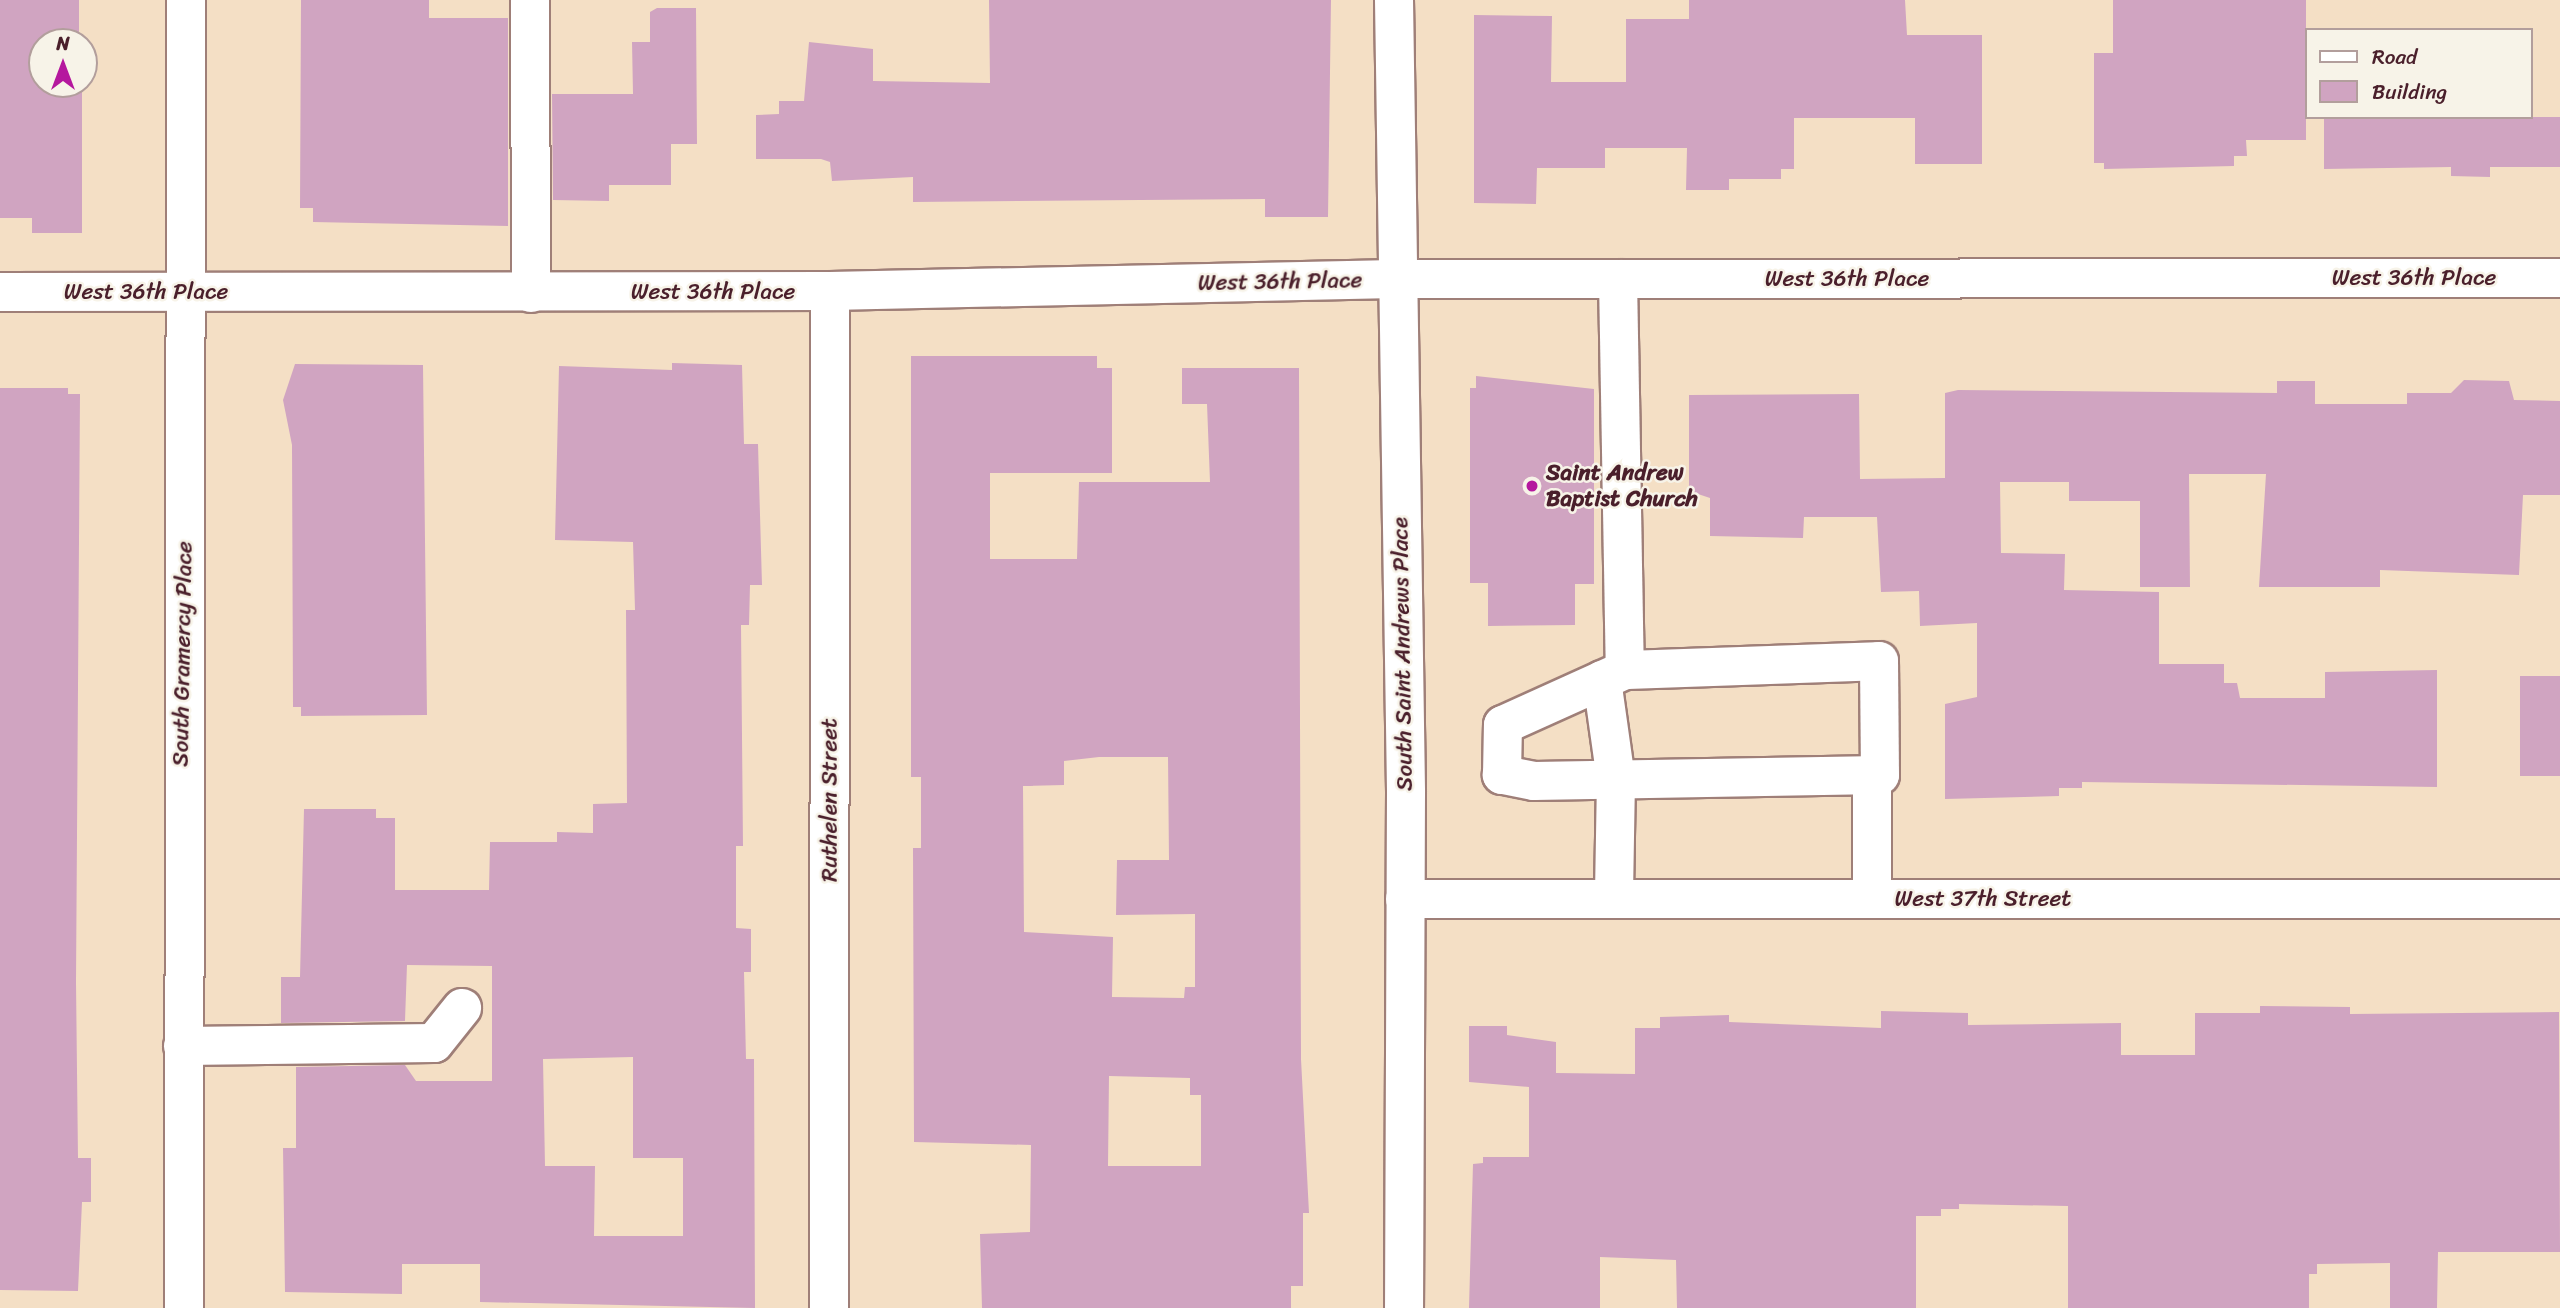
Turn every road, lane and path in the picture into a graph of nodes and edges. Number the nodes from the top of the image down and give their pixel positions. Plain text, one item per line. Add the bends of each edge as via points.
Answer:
1 (186, 0) edge
2 (530, 0) edge
3 (1394, 0) edge
4 (2560, 278) edge
5 (1395, 279) junction
6 (1618, 279) junction
7 (0, 292) edge
8 (188, 292) junction
9 (830, 292) junction
10 (531, 293) junction
11 (1614, 675) junction
12 (1872, 775) junction
13 (1616, 779) junction
14 (1405, 899) junction
15 (1614, 899) junction
16 (1872, 899) junction
17 (2560, 899) edge
18 (462, 1008) dead end
19 (183, 1046) junction
20 (184, 1308) edge
21 (829, 1308) edge
22 (1404, 1308) edge

1 - 8 street, South Gramercy Place
2 - 10 street
3 - 5 street, South Saint Andrews Place
4 - 6 street, West 36th Place
5 - 6 street, West 36th Place
5 - 9 street, West 36th Place
5 - 14 street, South Saint Andrews Place
6 - 11 street
7 - 8 street, West 36th Place
8 - 10 street, West 36th Place
8 - 19 street, South Gramercy Place
9 - 10 street, West 36th Place
9 - 21 street, Ruthelen Street
11 - 12 street via 1879,661 1880,775
11 - 13 street
11 - 13 street via 1503,725 1502,775 1534,781
12 - 13 street
12 - 16 street
13 - 15 street
14 - 15 street, West 37th Street
14 - 22 street, South Saint Andrews Place
15 - 16 street, West 37th Street
16 - 17 street, West 37th Street
18 - 19 street via 434,1043
19 - 20 street, South Gramercy Place

